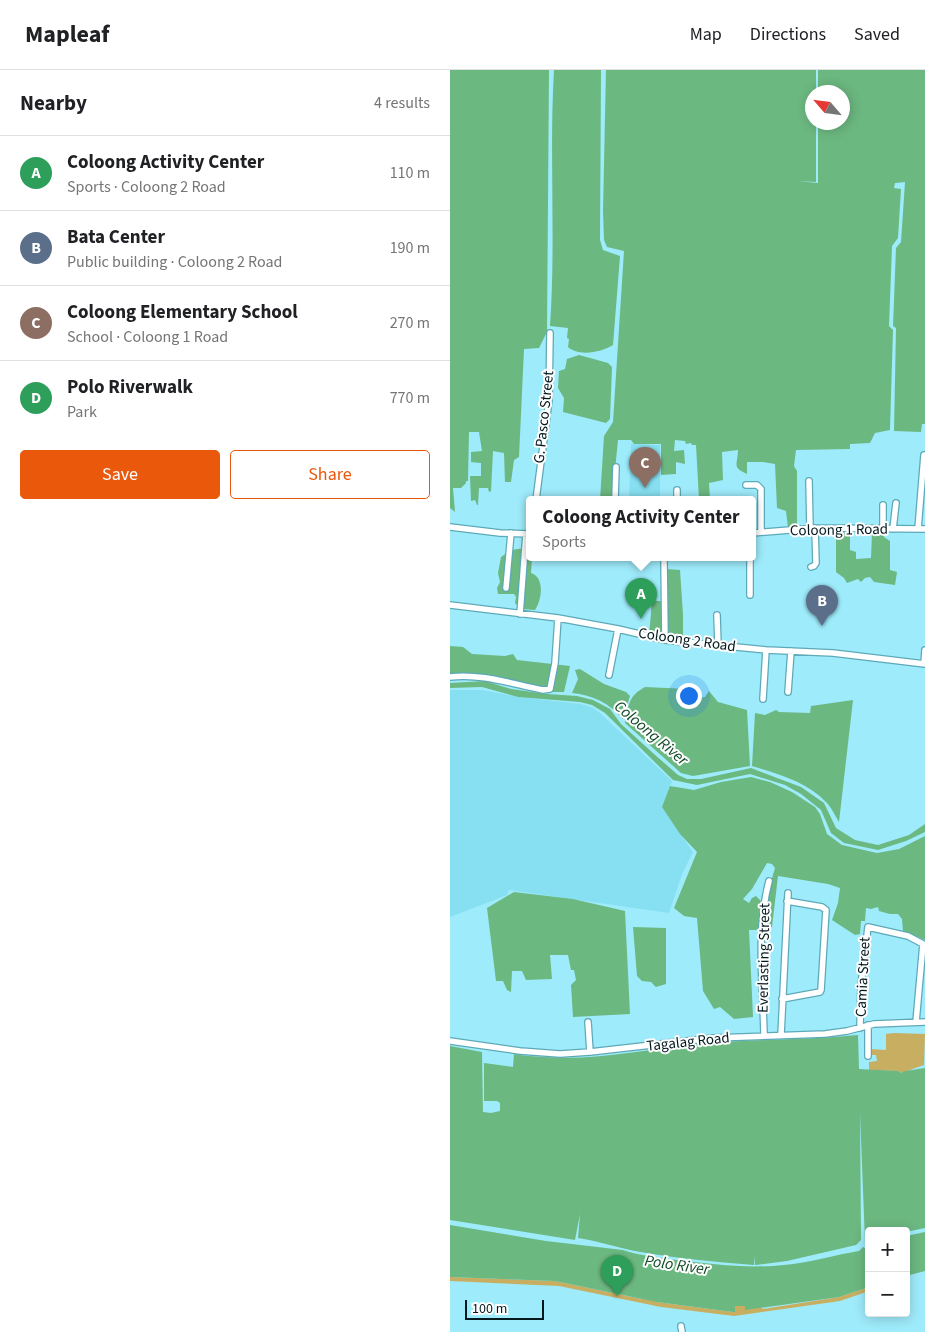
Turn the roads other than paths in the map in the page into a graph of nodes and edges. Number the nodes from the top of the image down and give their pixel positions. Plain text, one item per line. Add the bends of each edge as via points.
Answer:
1 (550, 334) dead end
2 (924, 455) edge
3 (616, 467) dead end
4 (809, 481) dead end
5 (746, 485) dead end
6 (677, 490) dead end
7 (537, 496) edge
8 (615, 496) edge
9 (677, 496) edge
10 (896, 503) dead end
11 (884, 506) dead end
12 (450, 527) edge
13 (812, 528) junction
14 (883, 529) junction
15 (894, 529) junction
16 (918, 529) junction
17 (925, 529) edge
18 (761, 532) junction
19 (511, 533) junction
20 (756, 533) edge
21 (526, 534) edge
22 (526, 554) edge
23 (664, 561) edge
24 (750, 561) edge
25 (810, 567) dead end
26 (506, 588) dead end
27 (750, 595) dead end
28 (450, 605) edge
29 (520, 614) junction
30 (717, 615) dead end
31 (558, 618) junction
32 (618, 629) junction
33 (665, 640) junction
34 (718, 646) junction
35 (766, 650) junction
36 (925, 650) edge
37 (791, 651) junction
38 (924, 664) edge
39 (609, 674) dead end
40 (450, 677) edge
41 (788, 692) dead end
42 (763, 699) dead end
43 (769, 881) dead end
44 (788, 893) dead end
45 (787, 901) junction
46 (924, 946) edge
47 (782, 999) junction
48 (588, 1022) dead end
49 (916, 1022) junction
50 (925, 1022) edge
51 (868, 1025) junction
52 (860, 1028) junction
53 (764, 1035) junction
54 (781, 1035) junction
55 (450, 1041) edge
56 (590, 1052) junction
57 (868, 1056) dead end

1 - 7 street, G. Pasco Street via 549,400
2 - 16 street
3 - 8 street
4 - 13 street
5 - 18 street via 761,488
6 - 9 street
10 - 15 street
11 - 14 street
12 - 19 street
13 - 14 street, Coloong 1 Road
13 - 18 street, Coloong 1 Road
13 - 25 street via 816,563
14 - 15 street, Coloong 1 Road
15 - 16 street, Coloong 1 Road
16 - 17 street, Coloong 1 Road
18 - 20 street, Coloong 1 Road
19 - 21 street
19 - 26 street
22 - 29 street
23 - 33 street
24 - 27 street
28 - 29 street, Coloong 2 Road
29 - 31 street, Coloong 2 Road
30 - 34 street
31 - 32 street, Coloong 2 Road
31 - 40 street via 550,688 543,690 489,678
32 - 33 street, Coloong 2 Road
32 - 39 street
33 - 34 street, Coloong 2 Road
34 - 35 street, Coloong 2 Road
35 - 37 street, Coloong 2 Road
35 - 42 street
36 - 38 street
37 - 38 street, Coloong 2 Road
37 - 41 street
43 - 53 street, Everlasting Street via 762,932
44 - 45 street
45 - 47 street
45 - 47 street via 826,910 821,990
46 - 49 street
46 - 52 street, Camia Street via 908,936 867,928
47 - 54 street
48 - 56 street
49 - 50 street, Tagalag Road
49 - 51 street, Tagalag Road
51 - 52 street, Tagalag Road
51 - 57 street
52 - 54 street, Tagalag Road via 825,1034
53 - 54 street, Tagalag Road
53 - 56 street, Tagalag Road
55 - 56 street, Tagalag Road via 538,1053

